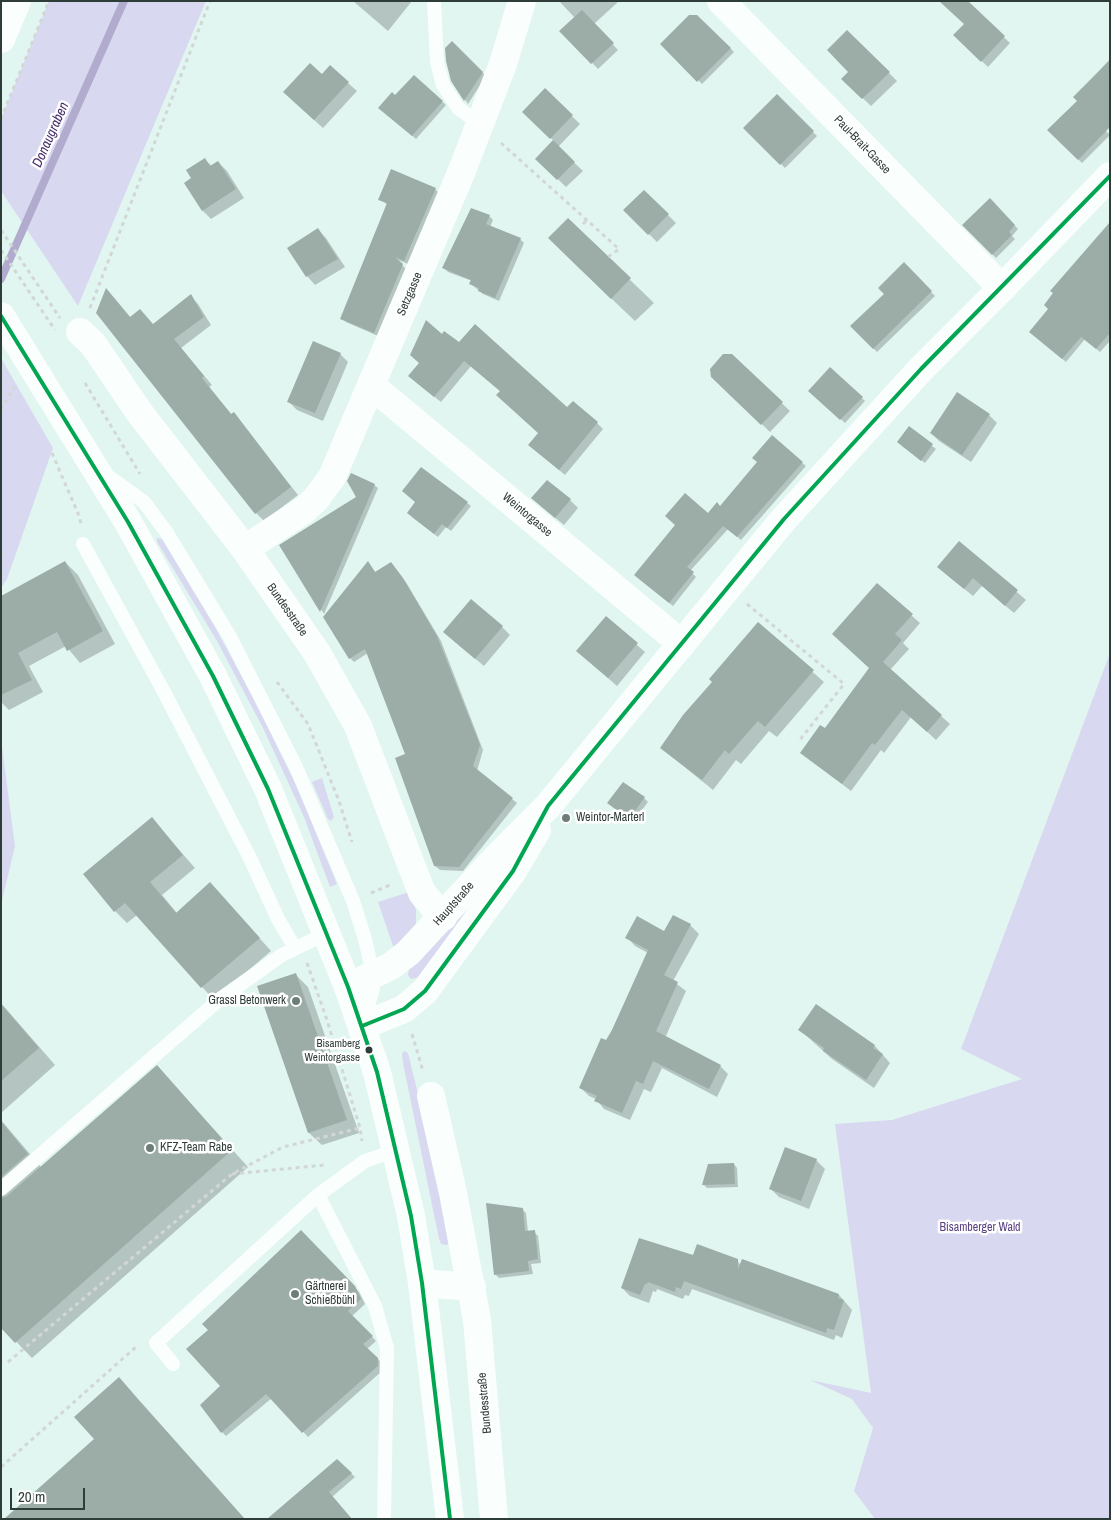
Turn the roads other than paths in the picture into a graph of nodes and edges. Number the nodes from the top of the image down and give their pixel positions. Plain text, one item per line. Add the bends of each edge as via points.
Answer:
1 (17, 1) edge
2 (434, 1) edge
3 (522, 1) edge
4 (721, 1) edge
5 (1, 39) edge
6 (480, 124) junction
7 (1110, 176) edge
8 (1002, 288) junction
9 (1, 316) edge
10 (68, 331) road end
11 (372, 386) junction
12 (96, 468) junction
13 (83, 544) road end
14 (245, 549) junction
15 (682, 644) junction
16 (548, 806) junction
17 (443, 917) junction
18 (327, 933) junction
19 (298, 946) junction
20 (373, 974) junction
21 (348, 987) junction
22 (362, 1026) junction
23 (431, 1096) road end
24 (397, 1150) junction
25 (1, 1188) edge
26 (318, 1195) junction
27 (422, 1283) junction
28 (472, 1287) junction
29 (174, 1364) dead end
30 (384, 1518) edge
31 (450, 1519) edge
32 (494, 1519) edge

1 - 5 main road
2 - 6 lane via 437,62 443,85 458,108
3 - 6 main road, Setzgasse
4 - 8 main road, Paul-Brait-Gasse
6 - 11 main road, Setzgasse
7 - 8 main road, Hauptstraße
8 - 15 main road, Hauptstraße via 921,369 784,519
9 - 12 main road
10 - 14 main road, Bundesstraße via 93,344 139,412
11 - 14 main road, Setzgasse via 324,490 304,510
11 - 15 main road, Weintorgasse
12 - 18 main road via 182,618 242,734 272,797
12 - 20 lane via 144,502 230,636 317,813 352,901
13 - 19 lane via 163,690 278,919
14 - 17 main road, Bundesstraße via 317,653 358,726 422,893
15 - 16 main road, Hauptstraße
16 - 17 main road, Hauptstraße
16 - 22 main road, Hauptstraße via 513,871 425,991 404,1009
17 - 20 main road, Hauptstraße via 404,957
18 - 19 lane
18 - 21 main road
19 - 25 lane via 258,970 220,999
20 - 21 main road, Hauptstraße
20 - 22 lane via 371,1001
21 - 22 main road
22 - 24 main road
23 - 28 main road, Bundesstraße
24 - 26 lane via 365,1161
24 - 27 main road
26 - 29 lane via 156,1343
26 - 30 lane via 375,1306 387,1348
27 - 28 main road
27 - 31 main road
28 - 32 main road, Bundesstraße via 481,1352

